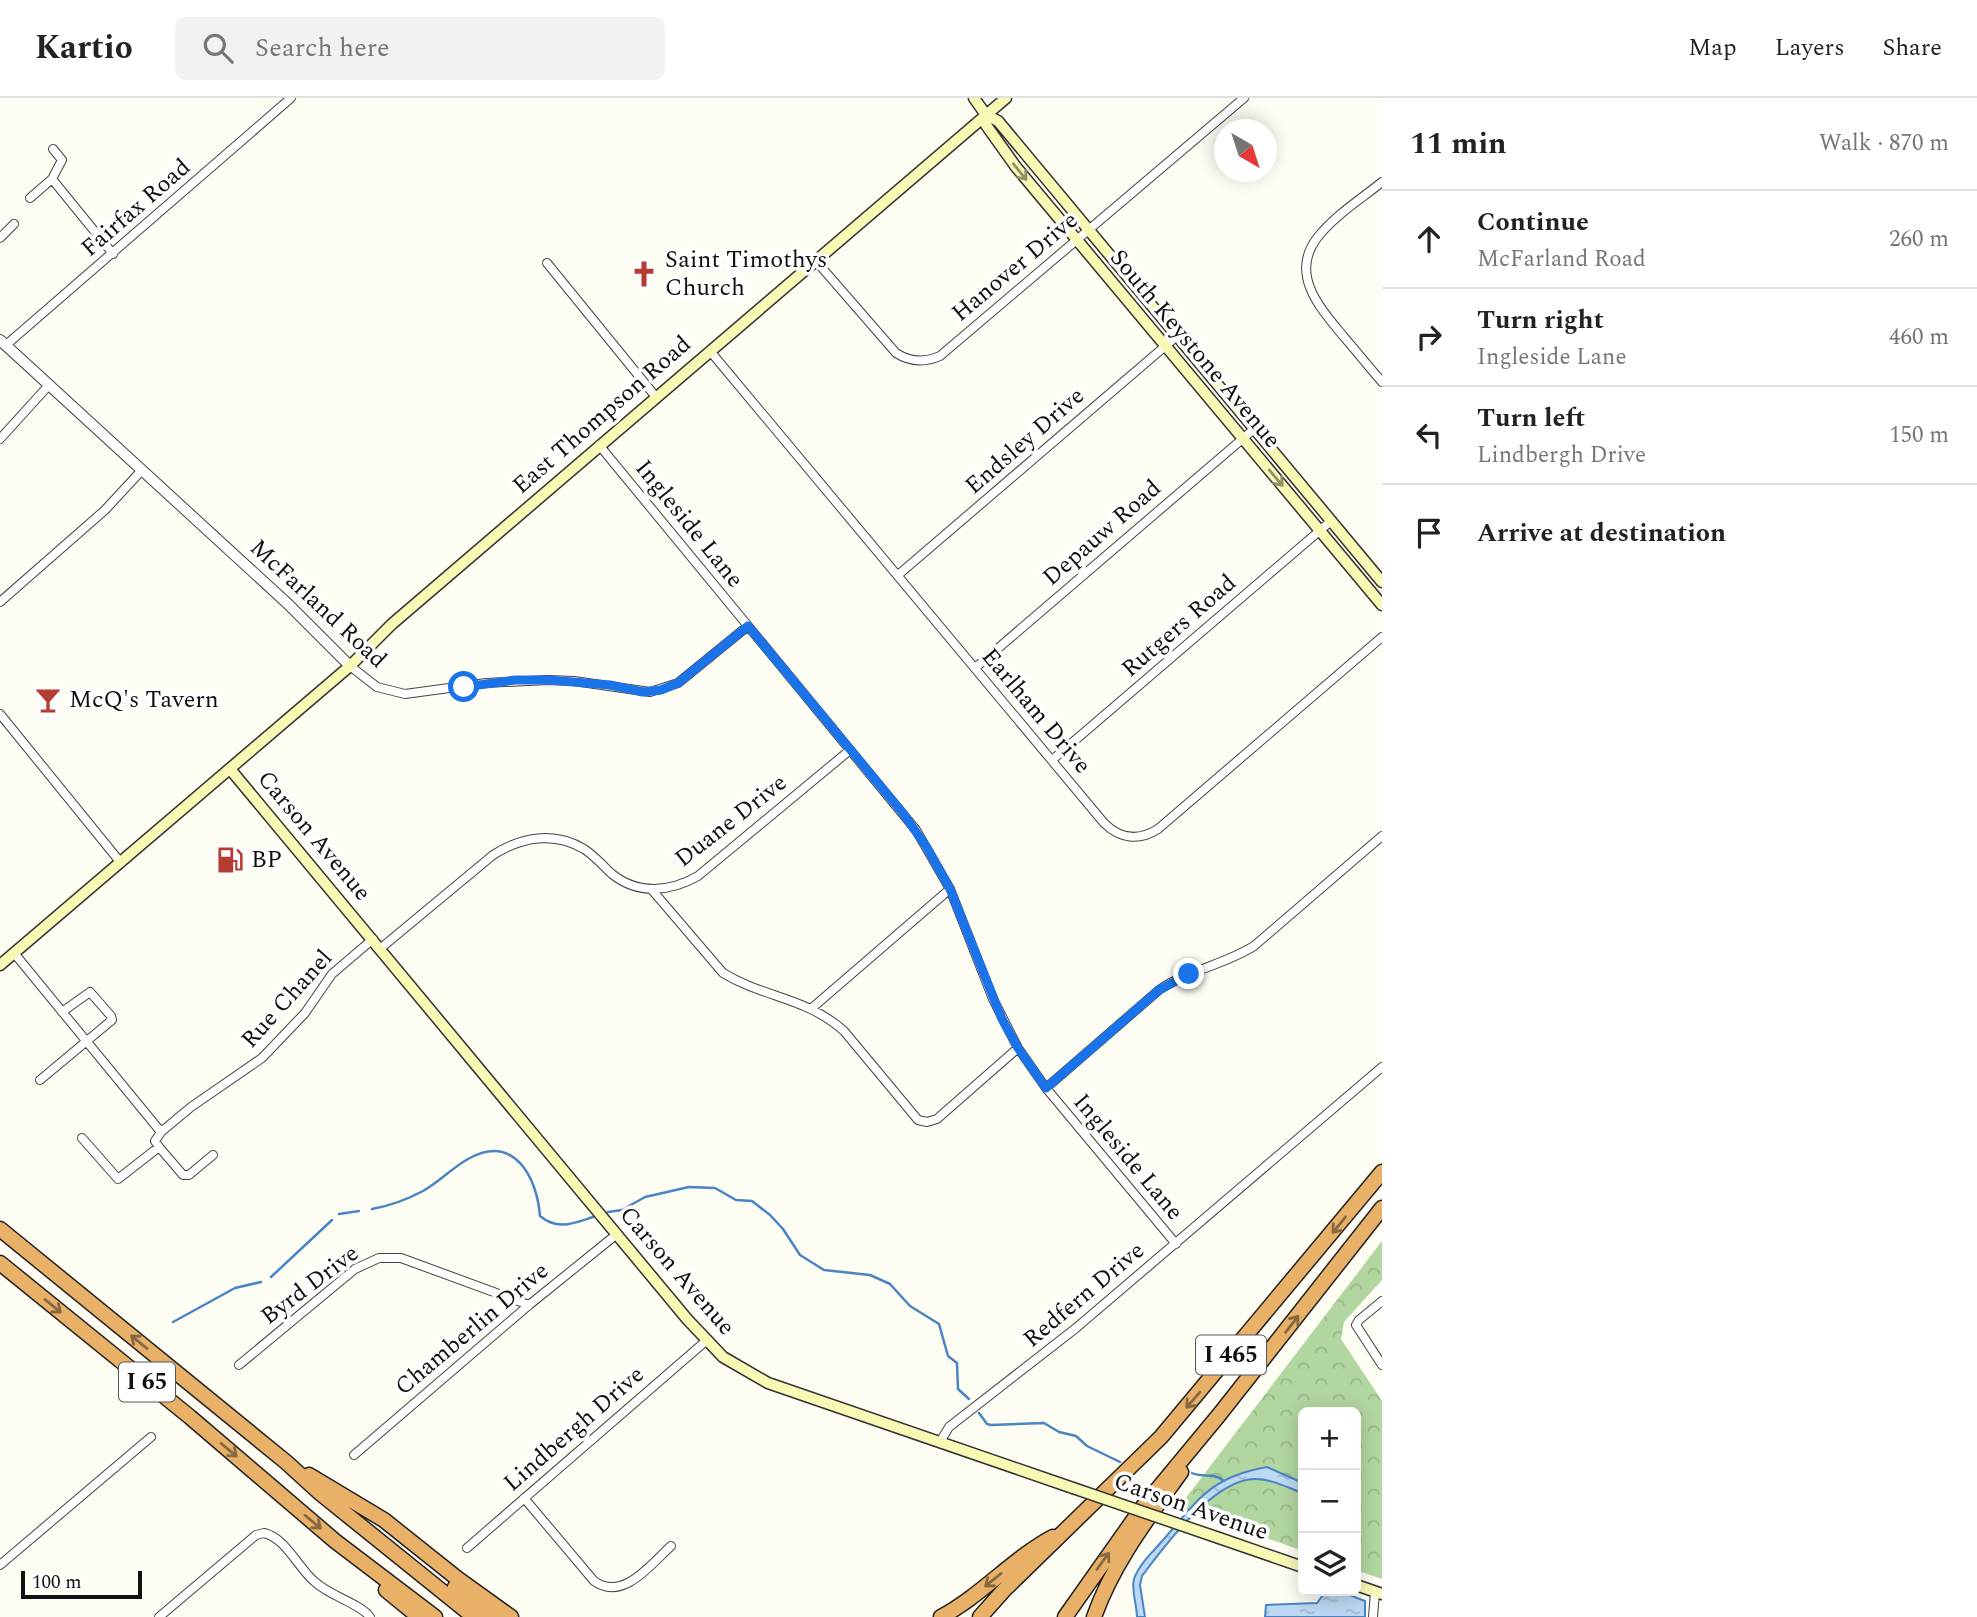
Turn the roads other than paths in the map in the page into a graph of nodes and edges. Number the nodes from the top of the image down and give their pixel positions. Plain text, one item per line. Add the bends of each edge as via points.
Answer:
1 (291, 98) edge
2 (974, 98) edge
3 (1006, 98) edge
4 (1244, 98) edge
5 (986, 115) junction
6 (53, 149) dead end
7 (52, 179) junction
8 (1382, 182) edge
9 (30, 198) dead end
10 (14, 224) dead end
11 (1088, 230) junction
12 (0, 238) edge
13 (1077, 239) junction
14 (113, 254) junction
15 (816, 261) junction
16 (547, 263) dead end
17 (1177, 336) junction
18 (3, 343) edge
19 (1166, 346) junction
20 (710, 351) junction
21 (1382, 382) edge
22 (50, 385) junction
23 (656, 397) junction
24 (1254, 429) junction
25 (1243, 438) junction
26 (0, 439) edge
27 (599, 445) junction
28 (142, 470) junction
29 (1331, 522) junction
30 (1320, 531) junction
31 (898, 575) junction
32 (1382, 582) edge
33 (0, 602) edge
34 (1382, 605) edge
35 (748, 626) junction
36 (1382, 637) edge
37 (350, 666) junction
38 (975, 668) junction
39 (0, 714) edge
40 (850, 750) junction
41 (1052, 760) junction
42 (230, 769) junction
43 (1382, 836) edge
44 (121, 863) junction
45 (950, 889) junction
46 (652, 890) junction
47 (373, 939) junction
48 (381, 948) junction
49 (14, 953) junction
50 (0, 965) edge
51 (812, 1008) junction
52 (62, 1012) junction
53 (87, 1042) junction
54 (1018, 1048) junction
55 (1382, 1067) edge
56 (40, 1080) dead end
57 (1046, 1088) junction
58 (161, 1132) junction
59 (82, 1138) dead end
60 (159, 1147) junction
61 (213, 1155) dead end
62 (1382, 1172) edge
63 (1382, 1208) edge
64 (0, 1229) edge
65 (617, 1234) junction
66 (1175, 1244) junction
67 (0, 1263) edge
68 (1382, 1301) edge
69 (529, 1305) junction
70 (707, 1340) junction
71 (239, 1365) dead end
72 (1382, 1365) edge
73 (1219, 1415) junction
74 (150, 1437) dead end
75 (940, 1442) junction
76 (354, 1455) dead end
77 (286, 1462) junction
78 (343, 1495) junction
79 (524, 1498) junction
80 (1069, 1528) junction
81 (335, 1541) junction
82 (671, 1546) dead end
83 (467, 1548) dead end
84 (0, 1565) edge
85 (1298, 1565) edge
86 (1361, 1587) edge
87 (1378, 1593) edge
88 (159, 1617) edge
89 (370, 1617) edge
90 (419, 1617) edge
91 (435, 1617) edge
92 (474, 1617) edge
93 (492, 1617) edge
94 (511, 1617) edge
95 (941, 1617) edge
96 (980, 1617) edge
97 (1065, 1617) edge
98 (1094, 1617) edge
99 (1373, 1617) edge

1 - 14 street, Fairfax Road
2 - 5 main road, South Keystone Avenue
3 - 5 main road, East Thompson Road
4 - 11 street, Hanover Drive
5 - 11 main road, South Keystone Avenue via 998,121
5 -> 13 main road, South Keystone Avenue via 986,125 997,142
5 - 15 main road, East Thompson Road
6 - 7 street via 62,160
7 - 9 street
7 - 14 street
8 - 21 street via 1317,238 1306,272 1319,307
10 - 12 street
11 - 13 street, Hanover Drive
11 - 17 main road, South Keystone Avenue
13 - 15 street, Hanover Drive via 940,356 921,361 893,350
13 - 19 main road, South Keystone Avenue
14 - 18 street, Fairfax Road
15 - 20 main road, East Thompson Road
16 - 23 street
17 - 19 street, Endsley Drive
17 - 24 main road, South Keystone Avenue
18 - 22 street, McFarland Road
19 - 25 main road, South Keystone Avenue
19 - 31 street, Endsley Drive
20 - 23 main road, East Thompson Road
20 - 31 street, Earlham Drive
22 - 26 street
22 - 28 street, McFarland Road
23 - 27 main road, East Thompson Road
24 - 25 street, Depauw Road
24 - 29 main road, South Keystone Avenue
25 -> 30 main road, South Keystone Avenue
25 - 38 street, Depauw Road
27 - 35 street, Ingleside Lane
27 - 37 main road, East Thompson Road via 392,624
28 - 33 street via 105,510
28 - 37 street, McFarland Road
29 - 30 street, Rutgers Road
29 - 32 main road, South Keystone Avenue
30 - 34 main road, South Keystone Avenue
30 - 41 street, Rutgers Road
31 - 38 street, Earlham Drive
35 - 37 street, McFarland Road via 678,683 650,692 548,680 405,694 377,687
35 - 40 street, Ingleside Lane
36 - 41 street, Earlham Drive via 1149,835 1130,837 1110,829
37 - 42 main road, East Thompson Road
38 - 41 street, Earlham Drive
39 - 44 street
40 - 45 street, Ingleside Lane via 915,830
40 - 46 street, Duane Drive via 698,876 674,887
42 - 44 main road, East Thompson Road
42 - 47 main road, Carson Avenue
43 - 57 street via 1254,946 1159,990
44 - 49 main road
45 - 51 street
45 - 54 street, Ingleside Lane via 993,999
46 - 48 street via 621,880 574,844 545,838 519,841 493,855
46 - 51 street via 723,973
47 - 48 main road, Carson Avenue
47 - 58 street, Rue Chanel via 331,974 304,1013 262,1058
48 - 65 main road, Carson Avenue
49 - 50 main road
49 - 52 street
51 - 54 street via 844,1031 914,1117 925,1122 937,1119
52 - 53 street
52 - 53 street via 85,993 93,994 112,1020
53 - 56 street
53 - 58 street
54 - 57 street, Ingleside Lane
55 - 66 street, Redfern Drive
57 - 66 street, Ingleside Lane
58 - 60 street via 155,1141
59 - 60 street via 118,1179
60 - 61 street via 183,1175
62 -> 80 highway, I 465 via 1176,1419
73 -> 63 highway, I 465
77 -> 64 highway, I 65
65 - 69 street, Chamberlin Drive
65 - 70 main road, Carson Avenue
66 - 75 street, Redfern Drive via 949,1427
67 -> 81 highway, I 65
68 - 72 street via 1356,1325
69 - 71 street, Byrd Drive via 401,1258 379,1258 355,1269
69 - 76 street, Chamberlin Drive
70 - 75 main road, Carson Avenue via 723,1357 768,1383
70 - 79 street, Lindbergh Drive
97 -> 73 highway, I 465 via 1142,1508
73 - 98 highway via 1130,1545
74 - 84 street
75 - 85 main road, Carson Avenue, bridge
77 - 78 highway
77 - 92 highway, I 65
78 - 93 highway
78 - 94 highway via 384,1520
79 - 82 street via 594,1580 606,1587 623,1587
79 - 83 street, Lindbergh Drive
80 -> 95 highway via 1034,1547
80 - 96 highway, I 465
81 - 90 highway via 360,1569
81 - 91 highway, I 65
86 - 87 main road
87 - 99 street
88 - 89 street via 264,1533 284,1546 319,1586 362,1608

